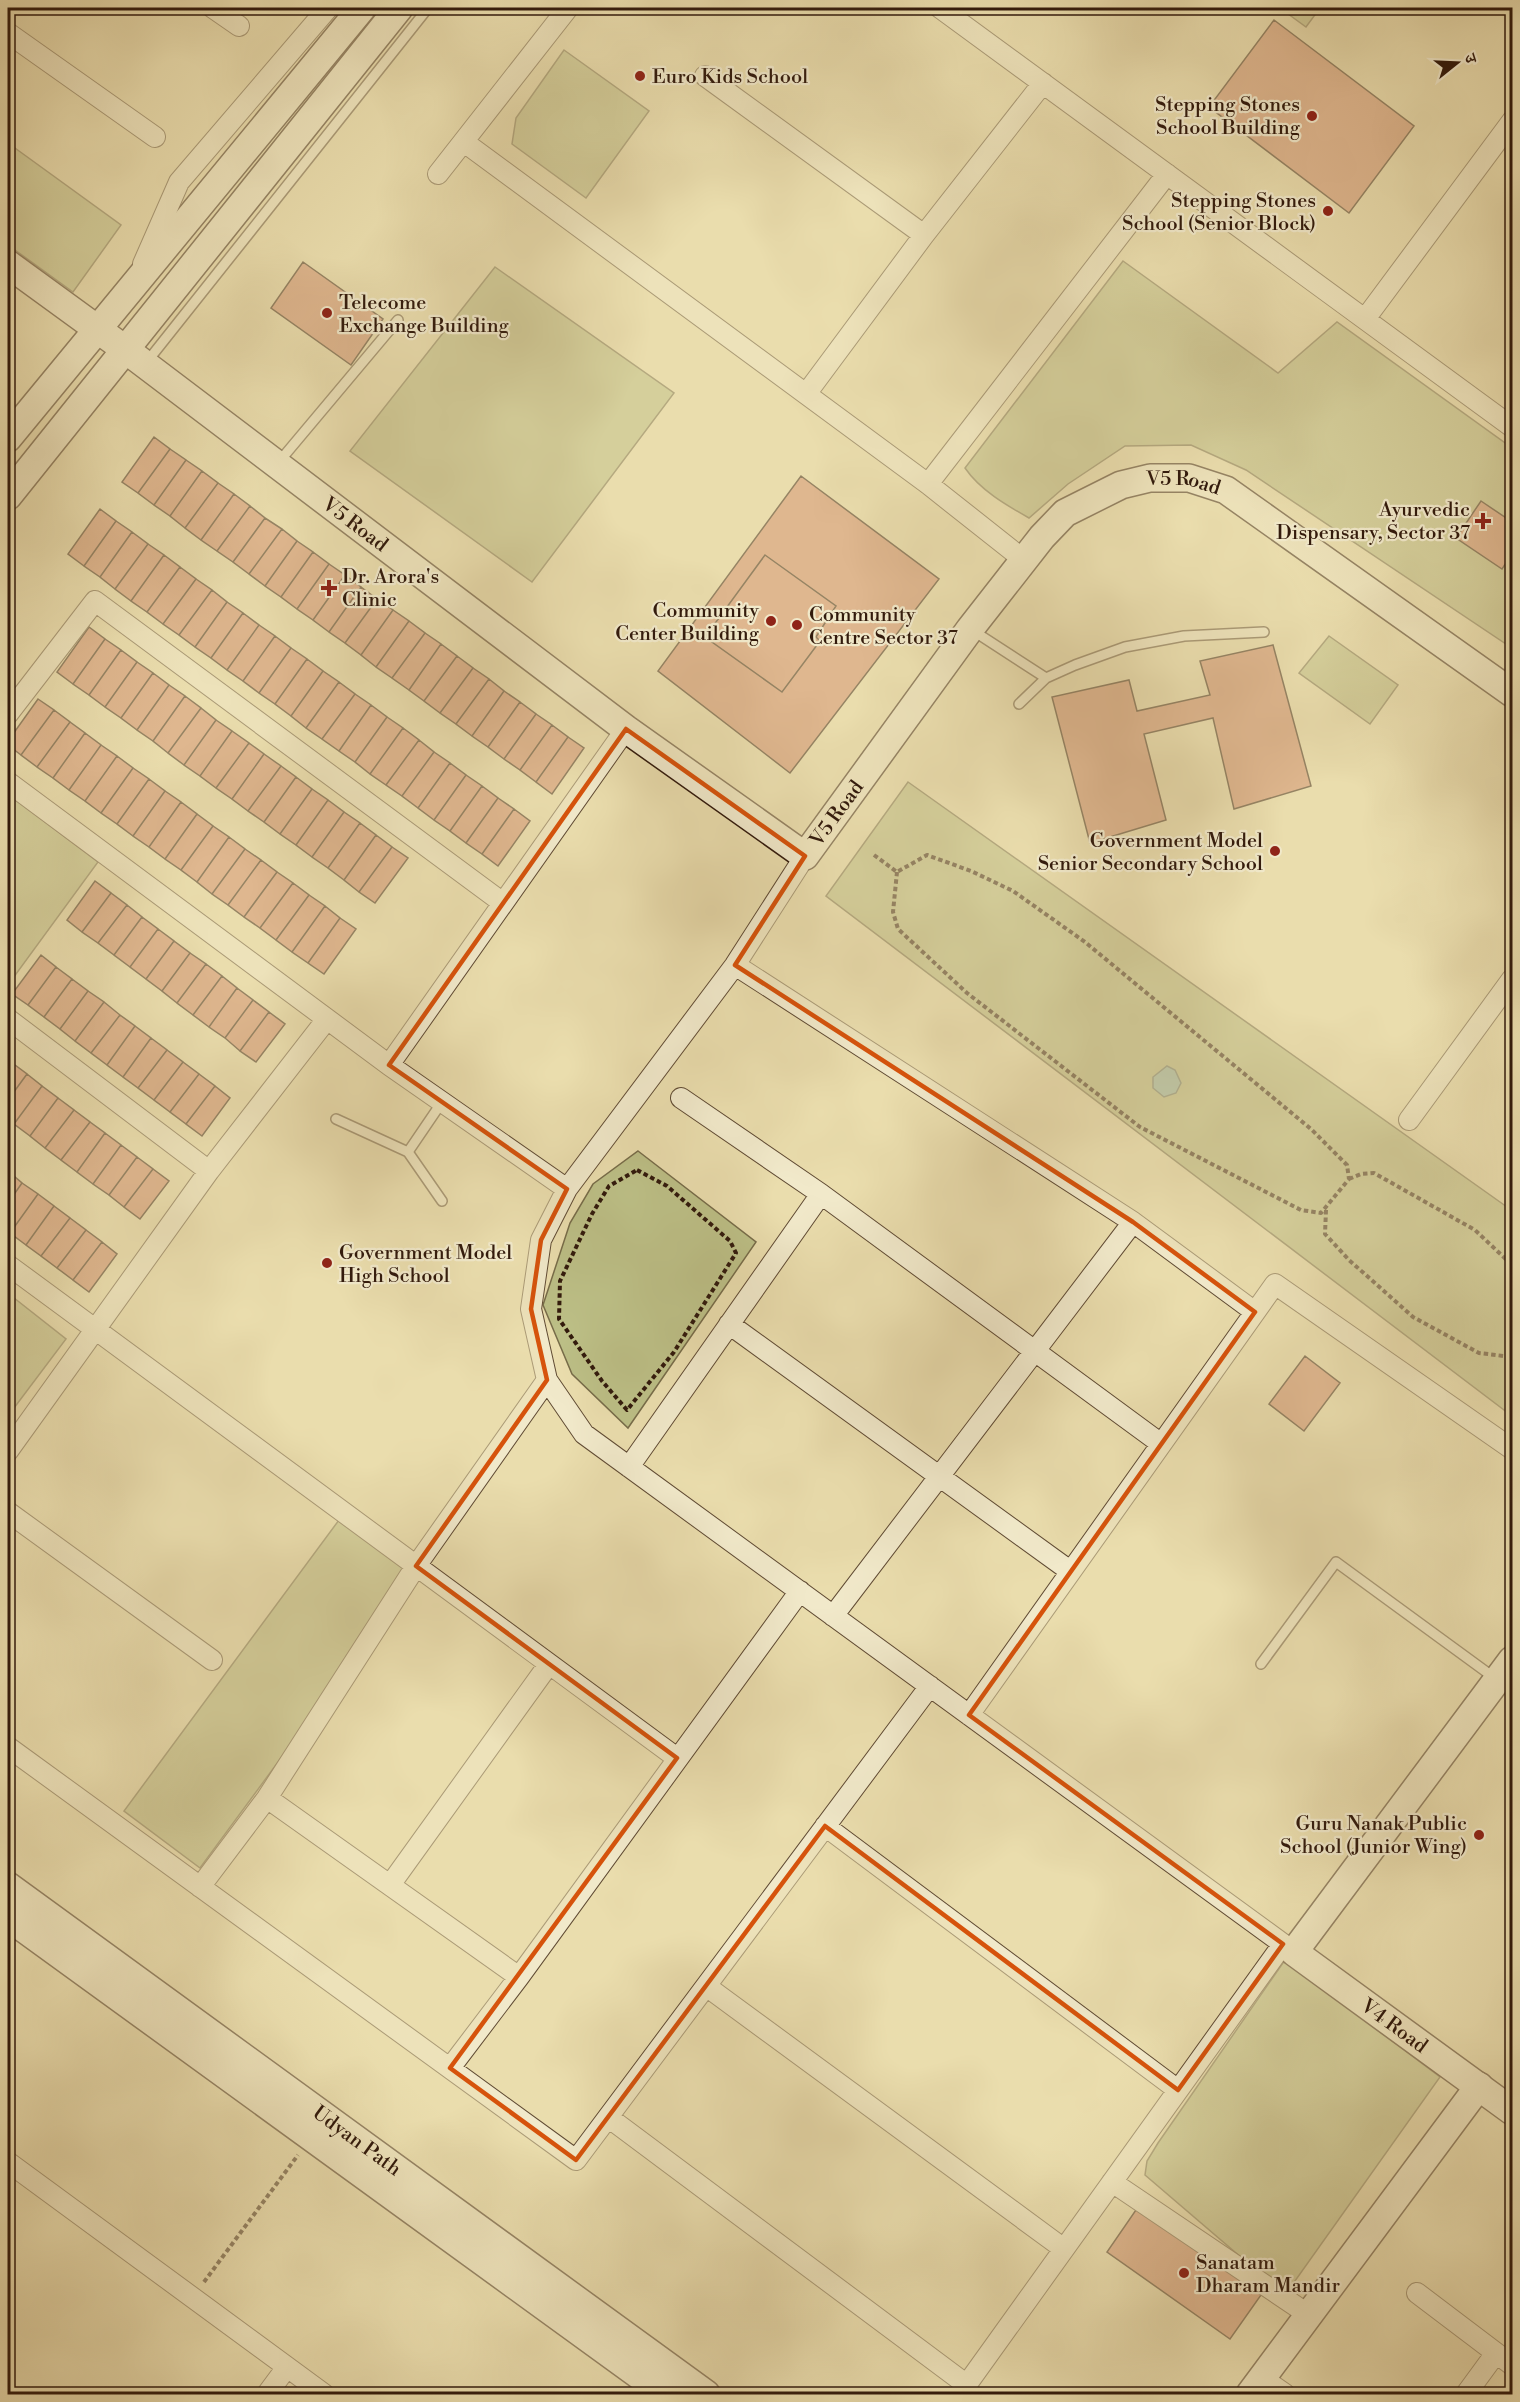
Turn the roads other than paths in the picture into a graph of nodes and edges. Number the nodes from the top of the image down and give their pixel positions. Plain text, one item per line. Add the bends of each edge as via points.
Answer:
1 (213, 8) edge
2 (328, 8) edge
3 (362, 8) edge
4 (399, 8) edge
5 (428, 8) edge
6 (568, 8) edge
7 (581, 8) edge
8 (602, 8) edge
9 (940, 8) edge
10 (239, 26) dead end
11 (8, 33) edge
12 (705, 76) dead end
13 (1043, 83) junction
14 (1512, 121) edge
15 (155, 137) dead end
16 (464, 142) junction
17 (438, 174) dead end
18 (1167, 174) junction
19 (924, 235) junction
20 (8, 264) edge
21 (132, 288) junction
22 (1365, 319) junction
23 (398, 320) dead end
24 (98, 330) junction
25 (136, 357) junction
26 (806, 394) junction
27 (1512, 426) edge
28 (8, 438) edge
29 (276, 464) junction
30 (928, 484) junction
31 (8, 496) edge
32 (1024, 560) junction
33 (970, 629) junction
34 (1264, 632) dead end
35 (1046, 678) junction
36 (1512, 693) edge
37 (1019, 704) dead end
38 (8, 714) edge
39 (626, 729) junction
40 (8, 782) edge
41 (805, 856) junction
42 (503, 903) junction
43 (735, 964) junction
44 (1512, 979) edge
45 (8, 1019) edge
46 (327, 1019) junction
47 (389, 1065) junction
48 (681, 1098) dead end
49 (442, 1102) junction
50 (336, 1119) dead end
51 (1409, 1120) dead end
52 (408, 1152) junction
53 (209, 1171) junction
54 (567, 1189) junction
55 (821, 1194) junction
56 (442, 1201) dead end
57 (1133, 1222) junction
58 (8, 1265) edge
59 (1255, 1312) junction
60 (729, 1324) junction
61 (95, 1329) junction
62 (1034, 1351) junction
63 (548, 1380) junction
64 (1160, 1443) junction
65 (1512, 1449) edge
66 (8, 1451) edge
67 (629, 1467) junction
68 (939, 1476) junction
69 (8, 1512) edge
70 (416, 1566) junction
71 (1070, 1571) junction
72 (800, 1592) junction
73 (833, 1616) junction
74 (212, 1660) dead end
75 (549, 1664) junction
76 (1261, 1664) dead end
77 (1505, 1670) edge
78 (930, 1686) junction
79 (969, 1715) junction
80 (8, 1747) edge
81 (677, 1758) junction
82 (267, 1798) junction
83 (825, 1826) junction
84 (8, 1886) edge
85 (390, 1886) junction
86 (200, 1887) junction
87 (8, 1917) edge
88 (1289, 1948) junction
89 (519, 1977) junction
90 (706, 1986) junction
91 (450, 2068) junction
92 (1479, 2086) junction
93 (1178, 2090) junction
94 (1512, 2111) edge
95 (608, 2117) junction
96 (8, 2162) edge
97 (1112, 2182) junction
98 (1064, 2249) junction
99 (1417, 2293) dead end
100 (1309, 2315) junction
101 (1496, 2353) junction
102 (1512, 2365) edge
103 (287, 2367) junction
104 (1256, 2386) edge
105 (964, 2390) edge
106 (267, 2394) edge
107 (324, 2394) edge
108 (665, 2394) edge
109 (706, 2394) edge
110 (1285, 2394) edge
111 (1466, 2394) edge

1 - 10 street
2 - 21 street via 179,182
3 - 21 street
4 - 25 street
5 - 25 lane
6 - 16 street
7 - 8 lane
9 - 13 street
11 - 15 street
12 - 19 street
13 - 18 street
13 - 19 street
14 - 22 street
16 - 17 street
16 - 26 street
18 - 22 street
18 - 30 street
19 - 26 street
20 - 24 street, V5 Road
21 - 24 street
22 - 27 street
23 - 29 lane
24 - 25 street, V5 Road
24 - 28 street
25 - 29 street, V5 Road
25 - 31 street
26 - 30 street
29 - 39 street, V5 Road
30 - 32 street
32 - 33 street, V5 Road
32 - 36 street, V5 Road via 1065,513 1121,485 1150,478 1189,478 1226,490
33 - 35 lane
33 - 41 street, V5 Road
34 - 35 lane via 1184,636 1125,647
35 - 37 lane
38 - 42 street via 95,602
39 - 41 street, V5 Road
39 - 42 street
40 - 46 street
41 - 43 street
42 - 47 street
43 - 54 street
43 - 57 street
44 - 51 street
45 - 53 street
46 - 47 street
46 - 53 street
47 - 49 street
48 - 55 street
49 - 52 lane
49 - 54 street
50 - 52 lane
52 - 56 lane
53 - 61 street
54 - 63 street via 541,1240 531,1309
55 - 60 street
55 - 62 street
57 - 59 street
57 - 62 street
58 - 61 street
59 - 64 street
59 - 65 street via 1275,1284
60 - 67 street
60 - 68 street
61 - 66 street
61 - 70 street
62 - 64 street
62 - 68 street
63 - 67 street via 584,1434
63 - 70 street
64 - 71 street
67 - 72 street
68 - 71 street
68 - 73 street
69 - 74 street
70 - 75 street
70 - 82 street
71 - 79 street
72 - 73 street
72 - 81 street
73 - 78 street
75 - 81 street
75 - 85 street
76 - 77 lane via 1336,1562
77 - 88 street
78 - 79 street
78 - 83 street
79 - 88 street
80 - 86 street
81 - 89 street
82 - 85 street
82 - 86 street
83 - 90 street
83 - 93 street
84 - 109 street, Udyan Path
85 - 89 street
86 - 91 street
87 - 108 street, Udyan Path
88 - 92 street, V4 Road
88 - 93 street
89 - 91 street
90 - 95 street
90 - 98 street
91 - 95 street via 576,2160
92 - 94 street
92 - 100 street
93 - 97 street
95 - 105 street
96 - 103 street
97 - 98 street
97 - 100 street
98 - 105 street
99 - 101 street
100 - 104 street
101 - 102 street
101 - 111 street
103 - 106 street
103 - 107 street
104 - 110 street

